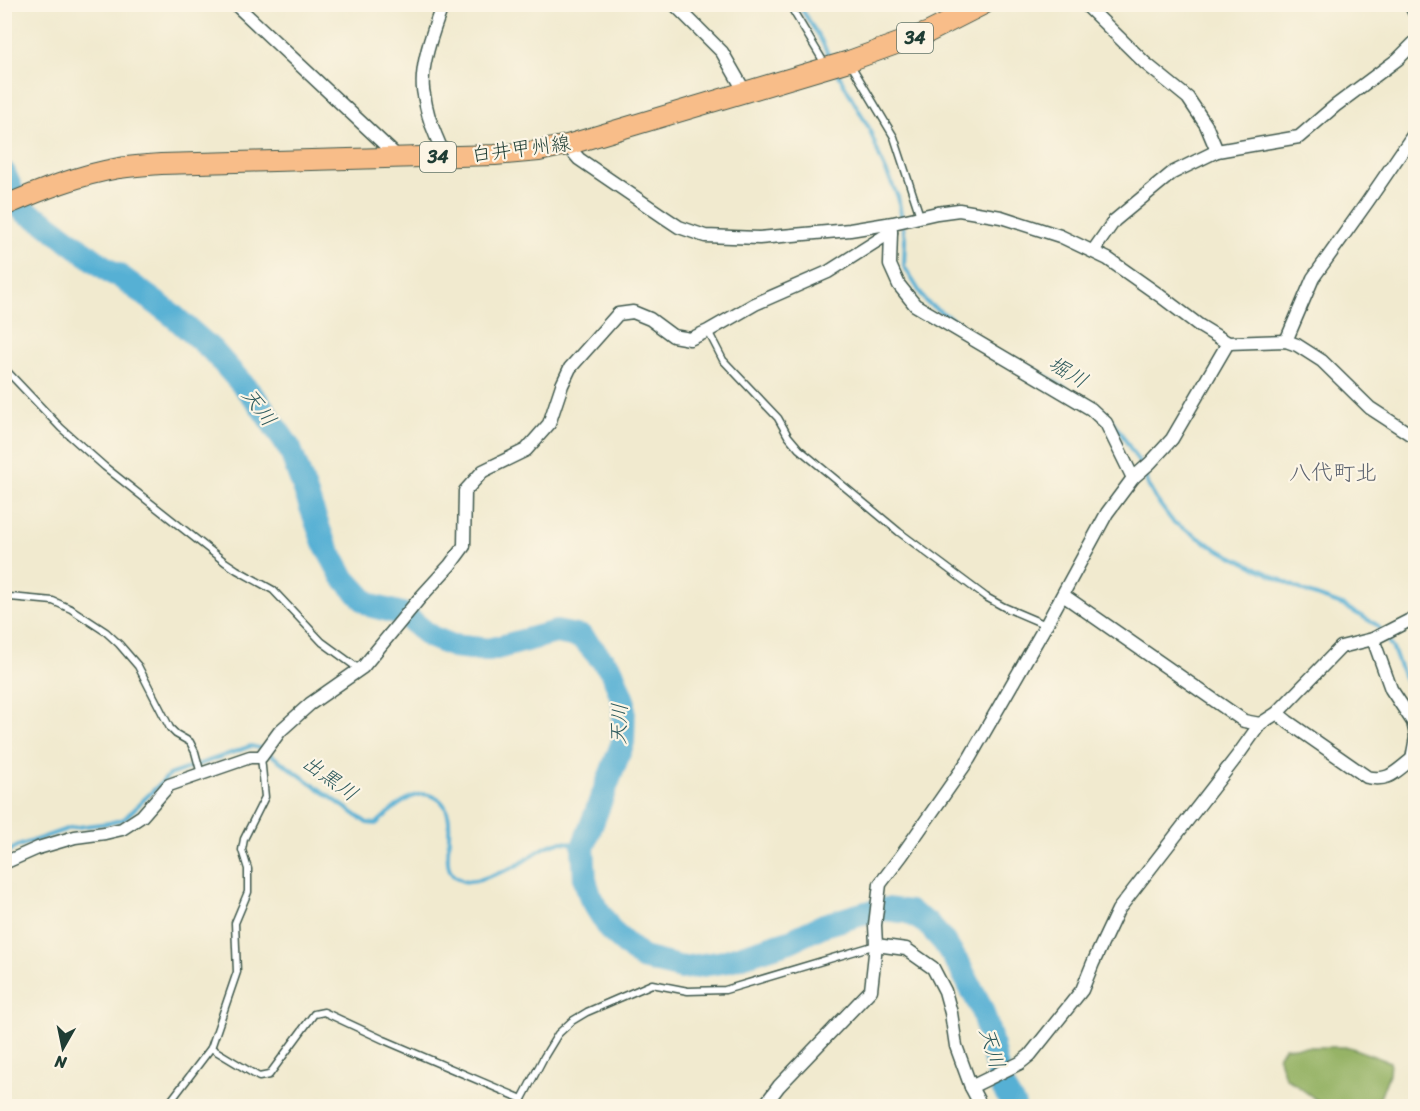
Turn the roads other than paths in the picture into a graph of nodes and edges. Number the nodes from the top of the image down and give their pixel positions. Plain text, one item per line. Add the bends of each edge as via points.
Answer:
1 (235, 4) edge
2 (444, 4) edge
3 (674, 4) edge
4 (789, 4) edge
5 (984, 4) edge
6 (1085, 4) edge
7 (1410, 4) edge
8 (1416, 16) edge
9 (1416, 41) edge
10 (836, 65) junction
11 (745, 92) junction
12 (1416, 131) edge
13 (567, 145) junction
14 (1217, 151) junction
15 (443, 157) junction
16 (399, 158) junction
17 (4, 206) edge
18 (916, 217) junction
19 (891, 226) junction
20 (1093, 251) junction
21 (708, 332) junction
22 (1286, 341) junction
23 (1228, 343) junction
24 (4, 368) edge
25 (1416, 438) edge
26 (1135, 476) junction
27 (4, 594) edge
28 (1063, 595) junction
29 (1416, 617) edge
30 (1046, 625) junction
31 (1374, 638) junction
32 (360, 669) junction
33 (1277, 713) junction
34 (1260, 724) junction
35 (1416, 736) edge
36 (261, 757) junction
37 (1414, 760) edge
38 (201, 774) junction
39 (4, 863) edge
40 (876, 945) junction
41 (211, 1048) junction
42 (977, 1084) junction
43 (522, 1099) junction
44 (171, 1105) edge
45 (520, 1107) edge
46 (764, 1107) edge
47 (981, 1107) edge

1 - 16 street
2 - 15 street via 423,68 423,92
3 - 11 street via 722,52
4 - 10 lane via 823,60
5 - 10 main road, 白井甲州線 / 34 via 929,32
6 - 14 street via 1145,63 1188,98
7 - 8 street
9 - 14 street via 1299,137
10 - 11 main road, 白井甲州線 / 34
10 - 18 lane via 894,137
11 - 13 main road, 白井甲州線 / 34
12 - 22 street via 1313,278
13 - 15 main road, 白井甲州線 / 34 via 539,151
13 - 19 street via 579,159 679,227 705,236 759,238
14 - 20 street via 1172,173 1153,188 1114,221
15 - 16 main road, 白井甲州線 / 34
16 - 17 main road, 白井甲州線 / 34 via 120,168 41,190
18 - 19 street
18 - 20 street via 959,210 992,216 1060,236
19 - 21 street via 828,272 755,304
19 - 26 street via 890,265 915,305 1091,409 1106,423
20 - 23 street
21 - 30 lane via 723,360 778,418 799,449 898,532 986,597
21 - 32 street via 690,339 673,336 633,312 618,314 570,368 549,424 526,450 483,471 465,491 464,546
22 - 23 street
22 - 25 street via 1322,361 1370,408
23 - 26 street via 1172,439
24 - 32 lane via 60,428 105,467 225,562 273,590 322,642
26 - 28 street via 1107,513
27 - 38 lane via 52,601 106,632 138,666 170,728 190,742
28 - 30 street
28 - 34 street via 1244,722
29 - 31 street
30 - 40 street via 969,759 880,884
31 - 33 street via 1341,647
31 - 35 street via 1391,689 1413,722
32 - 36 street via 310,704 280,731
33 - 34 street
33 - 37 street via 1367,777 1387,778
34 - 42 street via 1118,910 1082,990 1020,1063
35 - 37 street
36 - 38 street
36 - 41 lane via 265,797 242,850 248,869 248,892 235,923 237,972
38 - 39 street via 170,785 142,816 122,829 75,837
40 - 42 street via 906,949 933,968 945,991 956,1046
40 - 43 lane via 725,990 688,991 652,984 587,1012 558,1034
40 - 46 street via 871,990 779,1086
41 - 43 lane via 259,1077 269,1075 314,1014 324,1012
41 - 44 lane
42 - 47 street
43 - 45 lane

